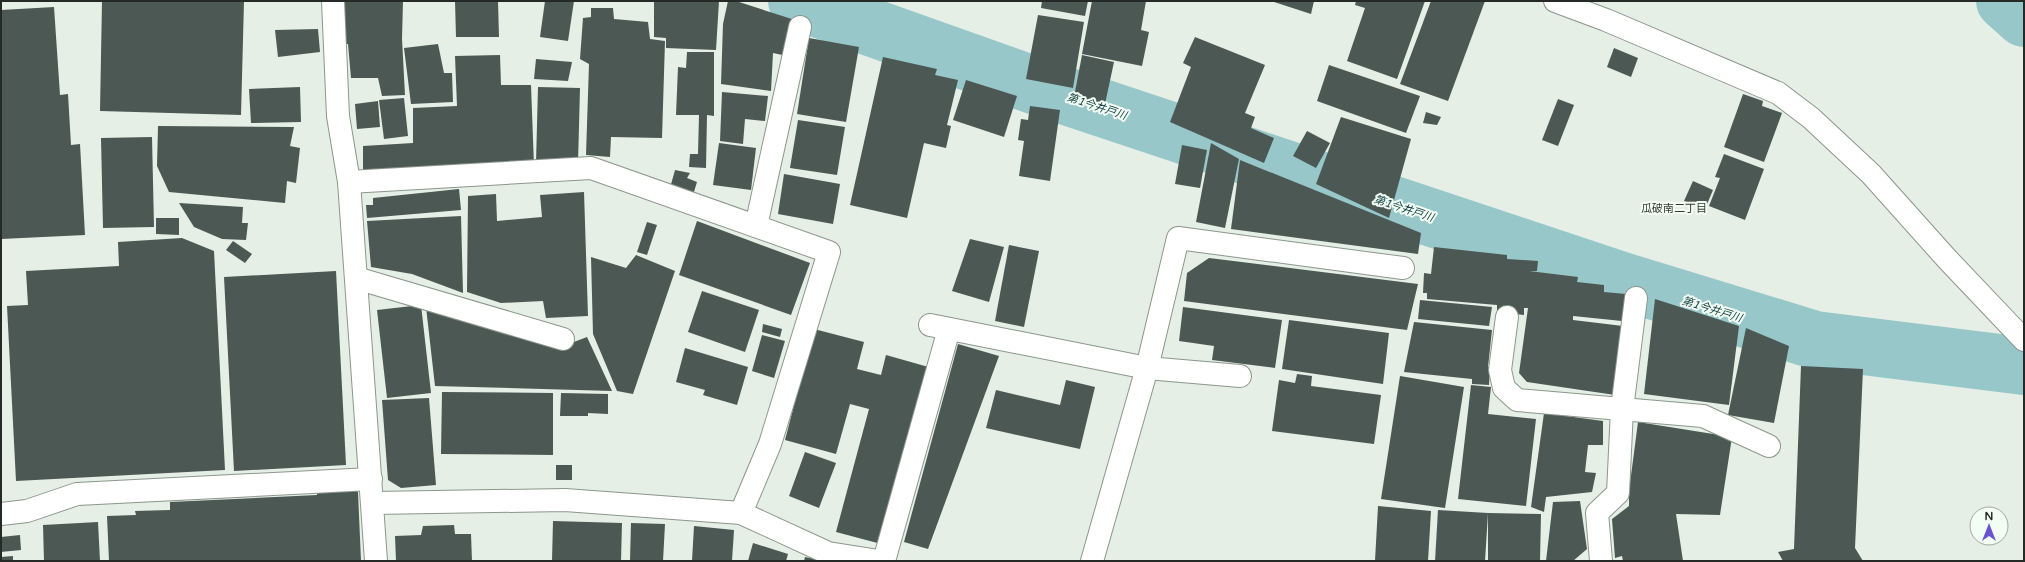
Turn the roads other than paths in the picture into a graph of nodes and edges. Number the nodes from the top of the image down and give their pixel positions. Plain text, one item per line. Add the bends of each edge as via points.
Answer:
1 (333, 1) edge
2 (1555, 1) edge
3 (800, 27) dead end
4 (349, 182) junction
5 (756, 226) junction
6 (1403, 268) dead end
7 (356, 278) junction
8 (1636, 298) dead end
9 (1507, 317) dead end
10 (563, 339) dead end
11 (2024, 340) edge
12 (1147, 368) junction
13 (1240, 376) dead end
14 (1622, 409) junction
15 (1769, 446) dead end
16 (371, 479) junction
17 (373, 503) junction
18 (741, 512) junction
19 (1, 514) edge
20 (376, 561) edge
21 (879, 561) edge
22 (884, 561) edge
23 (1092, 561) edge
24 (1601, 561) edge

1 - 4 street via 338,116
2 - 11 street via 1778,93 1811,118 1871,174
3 - 5 street
4 - 5 street via 591,168
4 - 7 street
5 - 18 street via 829,252 770,444
6 - 12 street via 1178,238
7 - 10 street
7 - 16 street
8 - 14 street
9 - 14 street via 1500,370 1504,388 1517,400
12 - 13 street
12 - 22 street via 940,327
12 - 23 street
14 - 15 street via 1703,416
14 - 24 street via 1618,493 1597,513
16 - 17 street
16 - 19 street via 77,494 26,511
17 - 18 street via 565,500
17 - 20 street
18 - 21 street via 828,553

